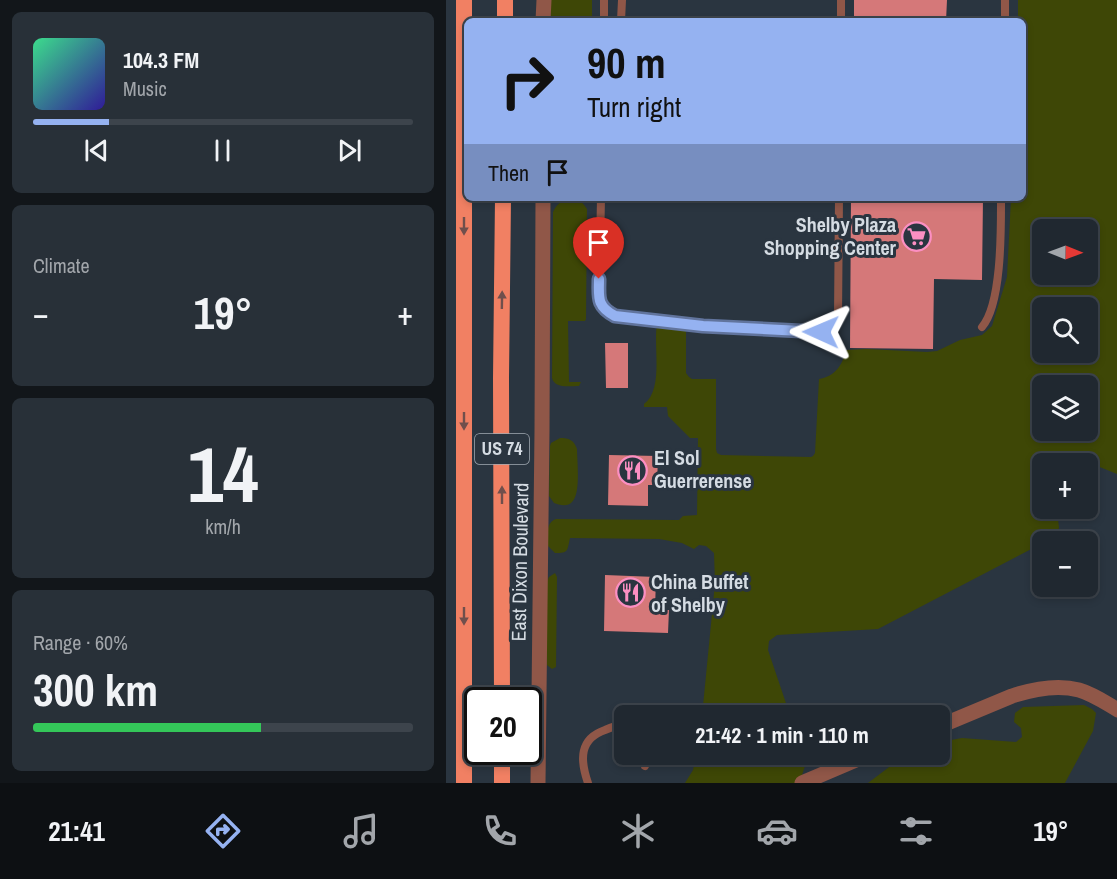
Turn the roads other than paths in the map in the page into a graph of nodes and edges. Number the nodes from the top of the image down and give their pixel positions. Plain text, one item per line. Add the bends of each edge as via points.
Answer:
1 (464, 0) edge
2 (505, 0) edge
3 (544, 0) edge
4 (604, 0) edge
5 (622, 0) edge
6 (841, 0) edge
7 (1006, 0) edge
8 (505, 18) edge
9 (544, 18) edge
10 (604, 18) edge
11 (621, 18) edge
12 (841, 18) edge
13 (1005, 18) edge
14 (503, 201) edge
15 (543, 201) edge
16 (601, 201) edge
17 (839, 201) edge
18 (1001, 201) edge
19 (982, 327) dead end
20 (502, 687) edge
21 (1118, 710) edge
22 (950, 722) edge
23 (614, 727) edge
24 (502, 765) edge
25 (844, 765) edge
26 (464, 783) edge
27 (502, 783) edge
28 (538, 783) edge
29 (588, 783) edge
30 (802, 783) edge

1 -> 26 highway, US 74
2 - 8 highway
3 - 9 street
4 - 10 lane
5 - 11 lane
6 - 12 lane
7 - 13 lane
20 -> 14 highway, East Dixon Boulevard / US 74
15 - 28 street, East Dixon Boulevard
16 - 17 lane via 599,299 607,312 703,326 821,332 830,330 838,319
18 - 19 lane via 1000,261 989,315
21 - 22 street via 1080,690 1051,687 1018,694
23 - 29 lane via 587,742 582,754
24 - 27 highway
25 - 30 street

